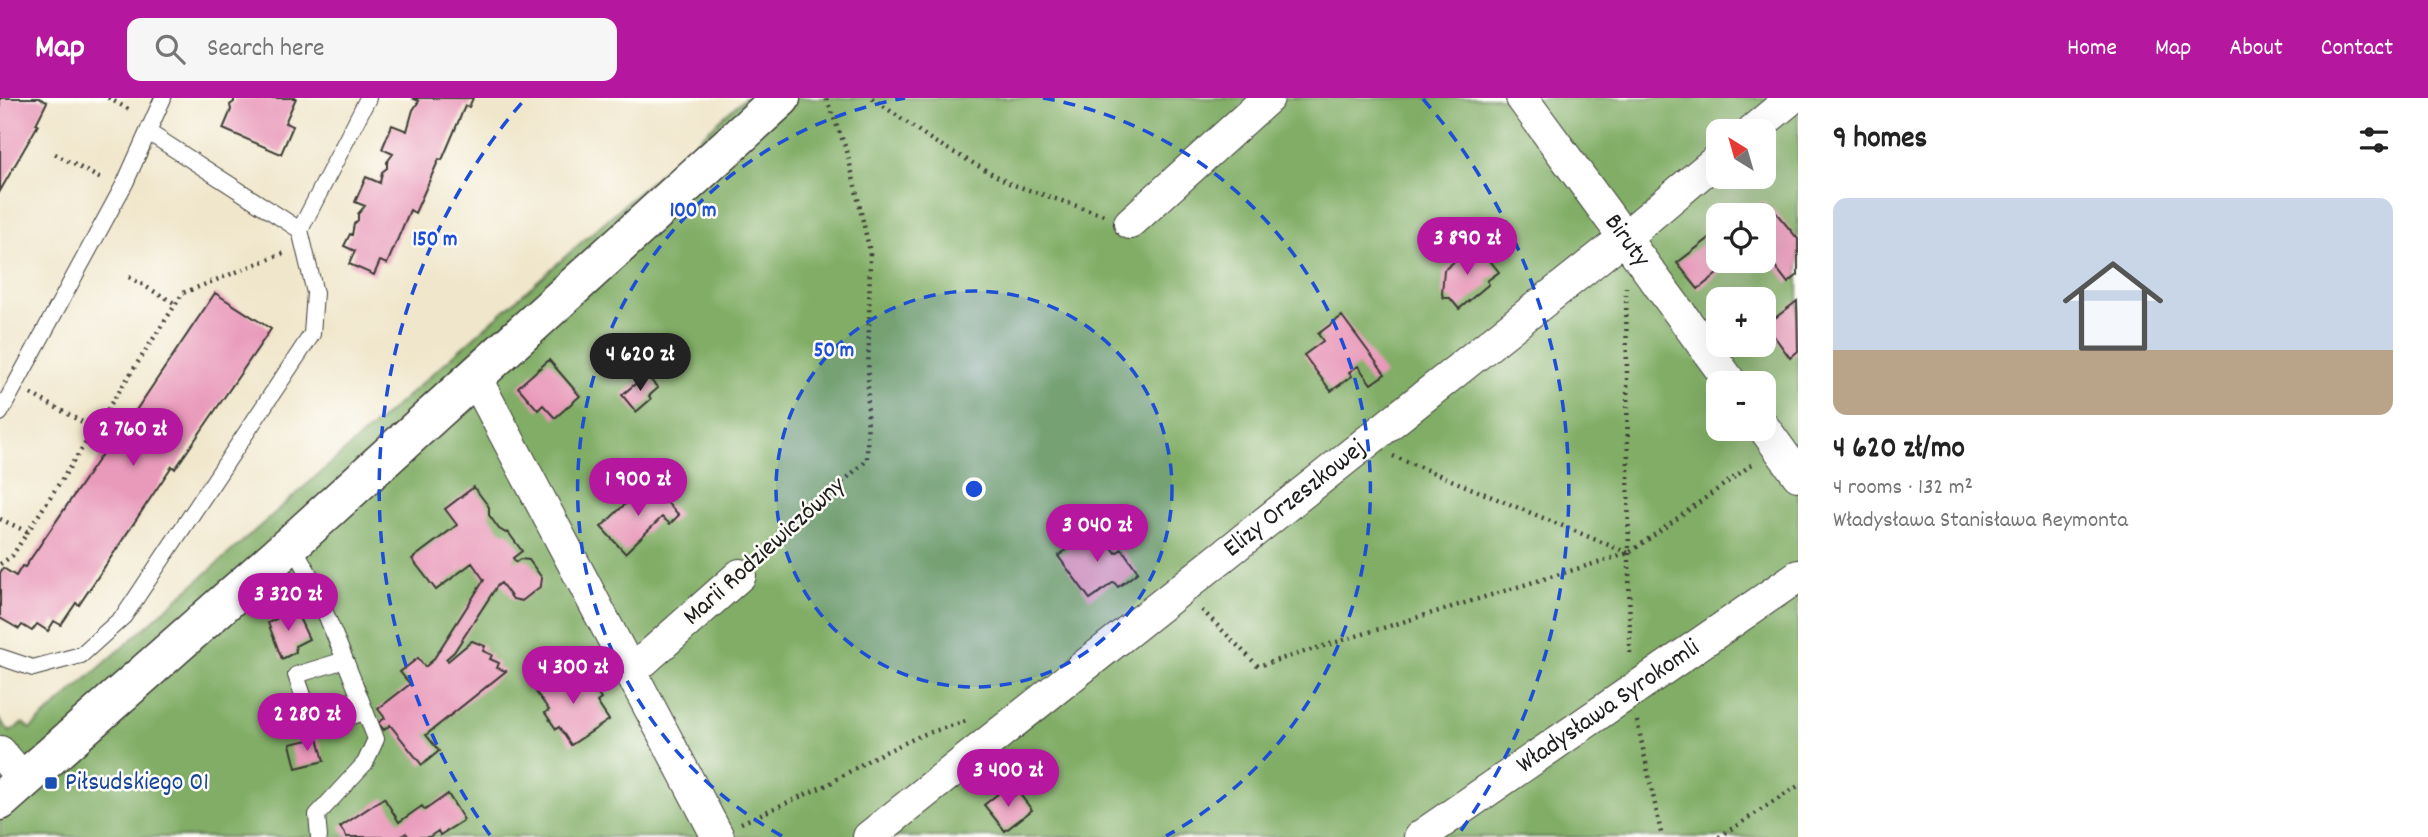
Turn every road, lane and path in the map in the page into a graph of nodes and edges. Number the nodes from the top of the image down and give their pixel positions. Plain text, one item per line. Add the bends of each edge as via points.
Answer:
1 (108, 98) edge
2 (368, 98) edge
3 (781, 98) edge
4 (826, 98) edge
5 (872, 98) edge
6 (1268, 98) edge
7 (1522, 98) edge
8 (1792, 98) edge
9 (157, 100) edge
10 (132, 111) dead end
11 (1767, 119) edge
12 (148, 132) junction
13 (55, 154) dead end
14 (1706, 169) edge
15 (122, 190) junction
16 (1130, 223) joint
17 (1625, 237) junction
18 (302, 238) junction
19 (129, 277) dead end
20 (176, 304) junction
21 (1722, 371) edge
22 (475, 377) junction
23 (15, 386) junction
24 (0, 413) edge
25 (95, 429) junction
26 (1766, 441) edge
27 (1774, 441) edge
28 (1364, 444) junction
29 (1798, 475) edge
30 (0, 519) edge
31 (28, 533) junction
32 (292, 543) junction
33 (1629, 553) junction
34 (0, 564) edge
35 (740, 575) joint
36 (1798, 576) edge
37 (1182, 589) junction
38 (0, 657) edge
39 (345, 660) junction
40 (632, 671) junction
41 (1631, 691) junction
42 (365, 712) junction
43 (977, 719) dead end
44 (8, 778) edge
45 (1798, 786) edge
46 (714, 836) edge
47 (319, 837) edge
48 (869, 837) edge
49 (1420, 837) edge
50 (1662, 837) edge
51 (1719, 837) edge

1 - 10 path
2 - 18 lane
3 - 22 street
4 - 35 path, Marii Rodziewiczówny via 847,151 870,252 867,460
5 - 16 path via 933,141 1011,184
6 - 16 street
7 - 17 street, Biruty
8 - 11 street
9 - 12 lane
12 - 15 lane
12 - 18 lane
13 - 15 path
14 - 17 street, Elizy Orzeszkowej
15 - 23 lane
17 - 21 street, Biruty
17 - 28 street, Elizy Orzeszkowej
17 - 33 path
18 - 20 path via 183,293
18 - 38 lane via 316,293 312,334 124,616 81,655 33,668
19 - 20 path
20 - 25 path
22 - 32 street
22 - 40 street
23 - 24 lane
23 - 25 path
25 - 31 path
26 - 33 path
27 - 29 street
28 - 33 path
28 - 37 street, Elizy Orzeszkowej
30 - 31 path
31 - 34 path via 12,556
32 - 39 lane
32 - 44 street
33 - 37 path via 1258,666
33 - 41 path
35 - 40 street, Marii Rodziewiczówny
36 - 41 street, Władysława Syrokomli
37 - 48 street, Elizy Orzeszkowej
39 - 42 lane
39 - 42 lane via 296,675 314,727
40 - 46 street
41 - 49 street, Władysława Syrokomli
41 - 50 path
42 - 47 lane via 376,739 365,763 317,814
43 - 46 path via 909,741
45 - 51 path

